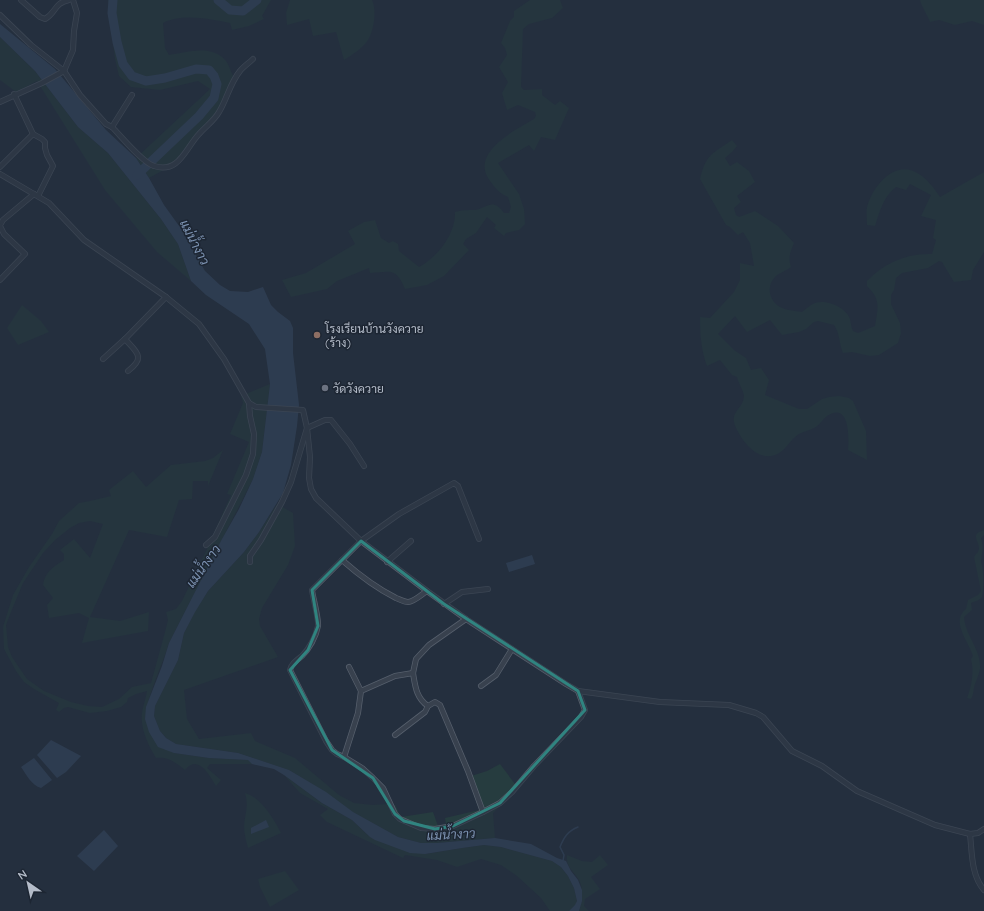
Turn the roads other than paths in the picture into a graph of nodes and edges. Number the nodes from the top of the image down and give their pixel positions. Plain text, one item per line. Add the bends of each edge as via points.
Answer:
1 (21, 0) edge
2 (69, 0) edge
3 (73, 0) edge
4 (0, 15) edge
5 (254, 59) dead end
6 (63, 72) junction
7 (14, 94) junction
8 (132, 95) dead end
9 (0, 102) edge
10 (112, 126) junction
11 (33, 134) junction
12 (0, 167) edge
13 (0, 174) edge
14 (36, 195) junction
15 (0, 226) edge
16 (1, 278) edge
17 (166, 297) junction
18 (126, 339) junction
19 (103, 359) dead end
20 (128, 371) dead end
21 (248, 403) junction
22 (307, 428) junction
23 (364, 466) dead end
24 (479, 539) dead end
25 (361, 541) junction
26 (411, 541) dead end
27 (206, 545) dead end
28 (342, 560) junction
29 (250, 562) dead end
30 (388, 562) junction
31 (488, 588) dead end
32 (427, 591) junction
33 (444, 604) junction
34 (466, 619) junction
35 (512, 649) junction
36 (349, 667) dead end
37 (413, 673) junction
38 (481, 686) dead end
39 (361, 691) junction
40 (578, 691) junction
41 (428, 706) junction
42 (395, 735) dead end
43 (344, 756) junction
44 (483, 812) junction
45 (984, 829) edge
46 (970, 834) junction
47 (984, 890) edge

1 - 2 street via 45,19 62,1
3 - 6 street via 77,13 73,50
4 - 6 street
5 - 10 street via 239,71 211,123 198,135 179,162 168,168 147,162
6 - 7 street
6 - 10 street via 106,124
7 - 9 street
7 - 11 street
8 - 10 street
11 - 12 street
11 - 14 street via 44,142 44,148 54,166
13 - 14 street
14 - 15 street via 3,220
14 - 17 street via 49,202 84,240
15 - 16 street via 4,234 25,254
17 - 18 street
17 - 21 street via 199,324 224,359
18 - 19 street
18 - 20 street via 139,359
21 - 22 street via 256,407 303,410
21 - 27 street via 255,440 249,467 215,537
22 - 23 street via 331,420
22 - 25 street via 311,489 316,498
22 - 29 street via 291,482 250,556
24 - 25 street via 458,486 454,483 400,514
25 - 28 street
25 - 30 street
26 - 30 street
28 - 32 street via 365,580 402,601 411,601
28 - 43 street via 312,590 318,626 308,650 290,667 290,670 326,741 332,750
30 - 32 street
31 - 33 street via 462,592
32 - 33 street
33 - 34 street
34 - 35 street
34 - 37 street via 429,646 416,659
35 - 38 street via 496,675
35 - 40 street
36 - 39 street
37 - 39 street via 395,676
37 - 41 street via 415,688
39 - 43 street via 358,713
40 - 44 street via 585,710 581,717 512,792 500,803
40 - 46 street via 660,702 729,706 756,713 763,717 792,751 822,766 857,791 936,825
41 - 42 street via 425,712
41 - 44 street via 435,702 440,705
43 - 44 street via 362,768 383,788 395,814 421,828 435,830 453,826
45 - 46 street
46 - 47 street via 976,876

